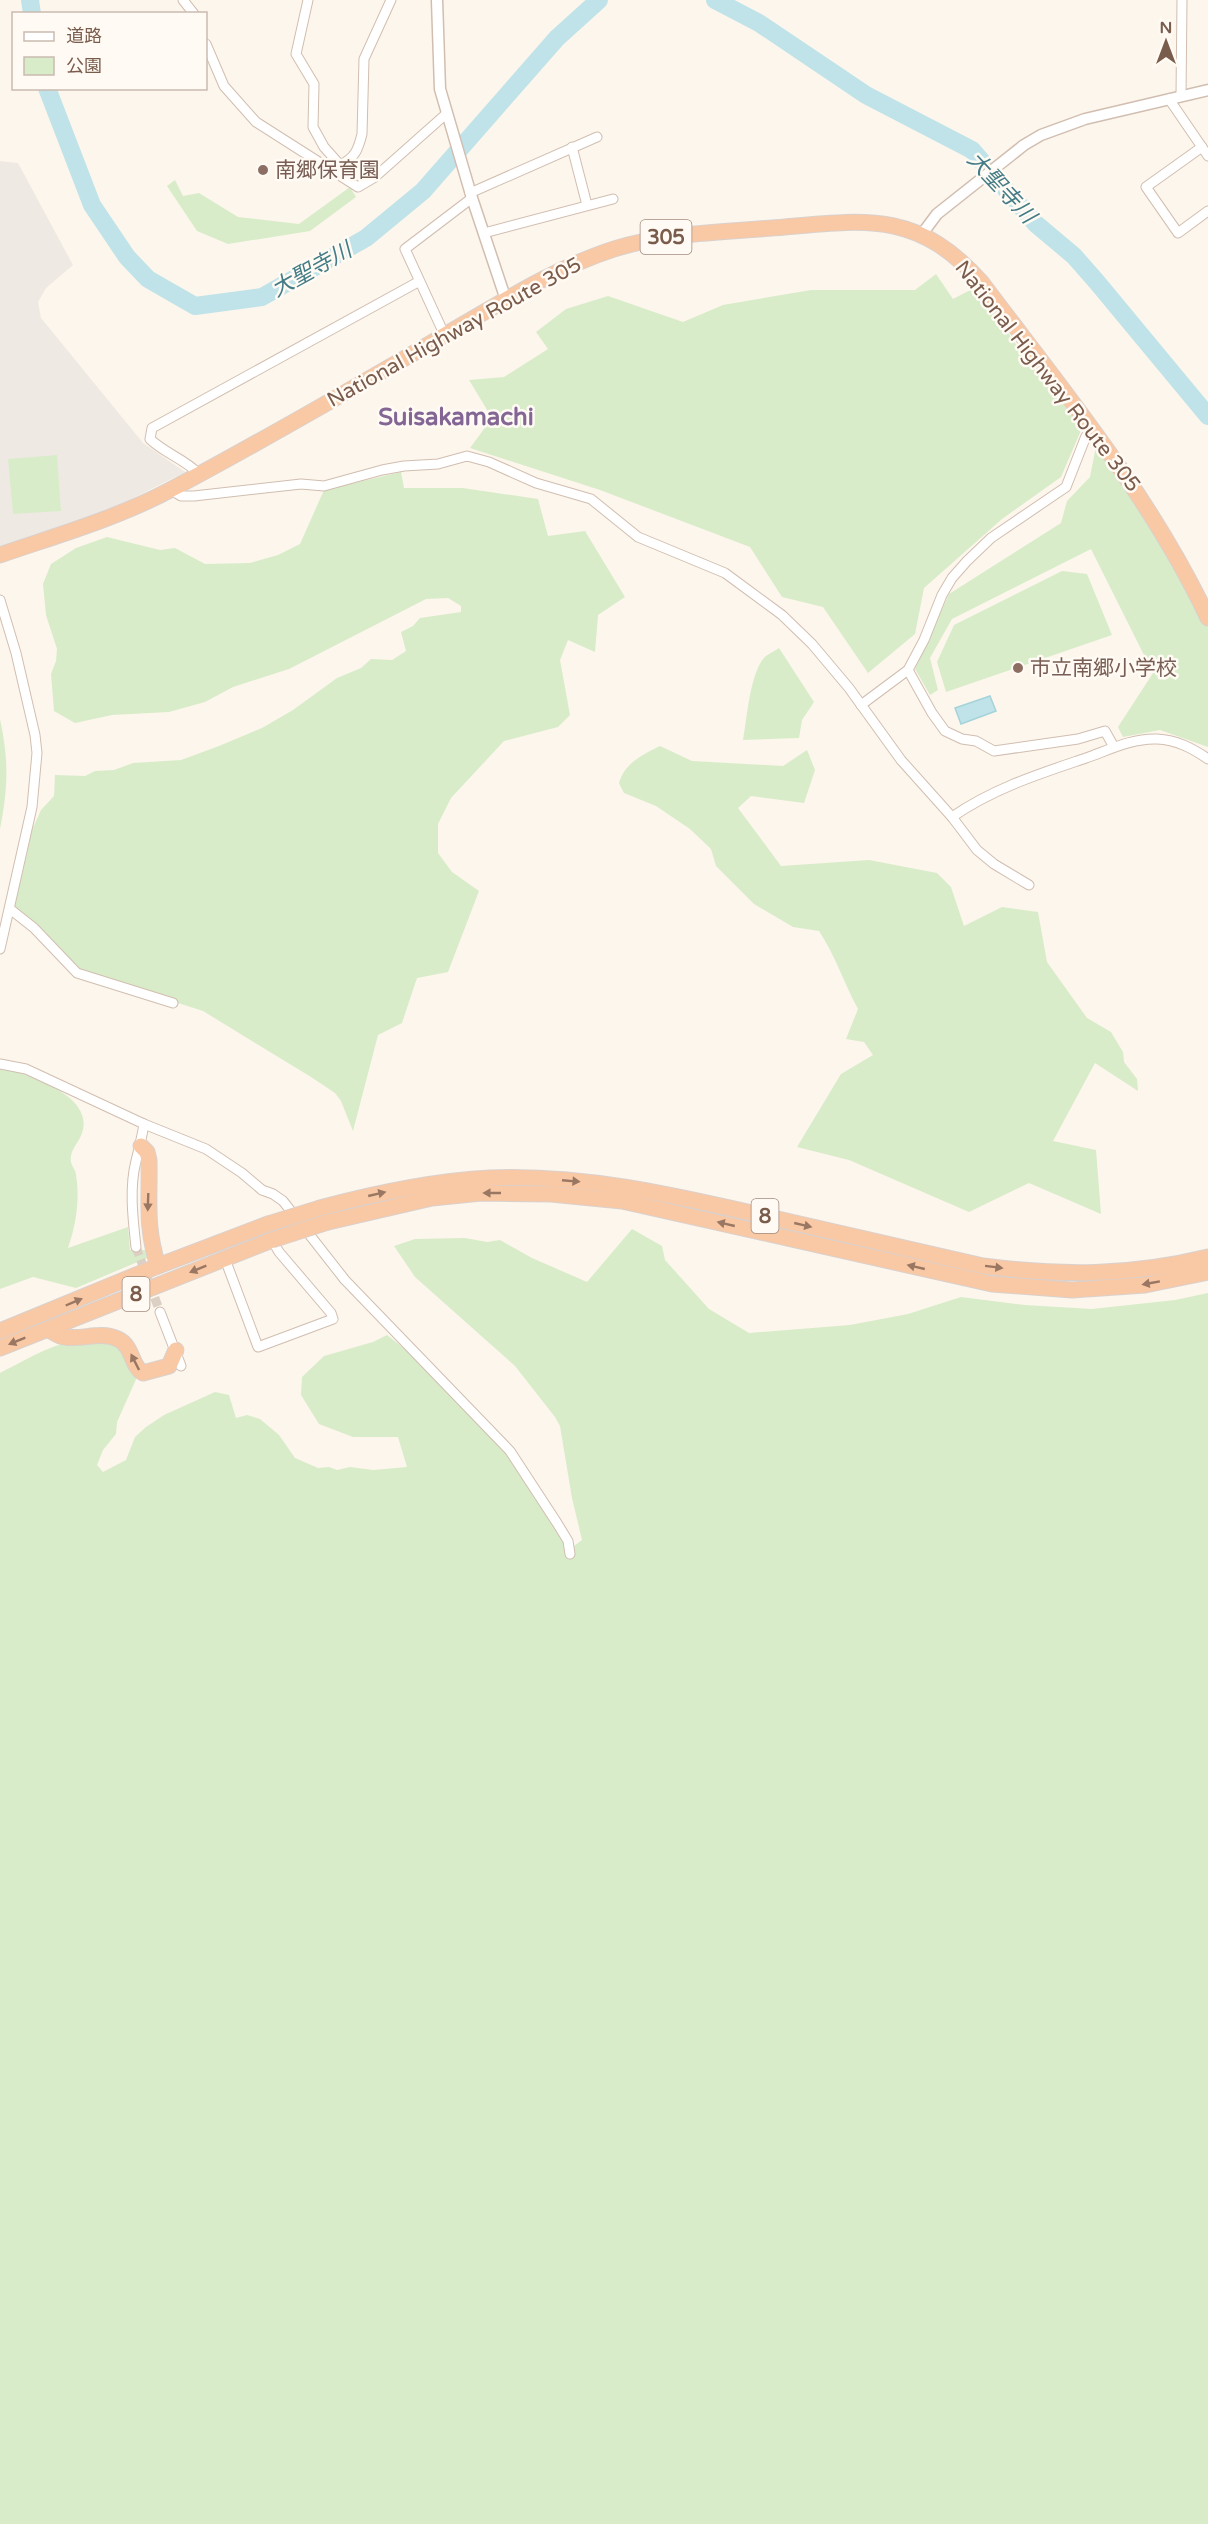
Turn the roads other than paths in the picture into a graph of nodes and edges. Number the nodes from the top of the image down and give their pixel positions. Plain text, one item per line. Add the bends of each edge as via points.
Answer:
1 (183, 0) edge
2 (308, 0) edge
3 (391, 0) edge
4 (437, 0) edge
5 (1182, 0) edge
6 (192, 12) edge
7 (207, 46) edge
8 (1208, 90) edge
9 (1181, 96) junction
10 (1169, 99) junction
11 (446, 114) junction
12 (597, 137) dead end
13 (572, 147) junction
14 (1205, 152) edge
15 (339, 170) junction
16 (471, 196) junction
17 (613, 199) dead end
18 (587, 206) junction
19 (1208, 211) edge
20 (484, 233) junction
21 (922, 234) junction
22 (418, 282) junction
23 (506, 300) junction
24 (445, 336) junction
25 (1094, 434) junction
26 (199, 474) junction
27 (171, 490) junction
28 (0, 555) edge
29 (0, 600) edge
30 (1208, 618) edge
31 (908, 670) junction
32 (861, 705) junction
33 (1114, 747) junction
34 (1208, 759) edge
35 (952, 817) junction
36 (1029, 885) dead end
37 (10, 909) junction
38 (0, 949) edge
39 (173, 1003) dead end
40 (0, 1064) edge
41 (144, 1124) junction
42 (141, 1146) junction
43 (272, 1240) junction
44 (136, 1247) tunnel mouth
45 (1208, 1257) edge
46 (225, 1259) junction
47 (158, 1266) junction
48 (1208, 1272) edge
49 (160, 1312) tunnel mouth
50 (48, 1329) junction
51 (0, 1331) edge
52 (0, 1348) edge
53 (176, 1350) junction
54 (181, 1366) dead end
55 (570, 1554) dead end

1 - 6 street
2 - 15 street via 296,54 314,84 314,127
3 - 15 street via 364,59 359,146 353,158
4 - 11 street via 440,89
5 - 9 street
7 - 15 street via 224,86 256,122
8 - 9 street
9 - 10 street
10 - 14 street
10 - 21 street via 1085,119 1041,135 937,214
11 - 15 street via 375,177 358,187
11 - 16 street
12 - 13 street
13 - 16 street
13 - 18 street
14 - 19 street via 1146,187 1178,233
16 - 20 street
16 - 22 street via 405,249
17 - 18 street
18 - 20 street
20 - 23 street
21 - 23 highway, National Highway Route 305 / 305 via 887,224 855,222 666,237 594,256
21 - 25 highway, National Highway Route 305 / 305 via 952,252 982,283
22 - 24 street
22 - 26 street via 152,428 150,439 158,447
23 - 24 highway, National Highway Route 305 / 305
24 - 26 highway, National Highway Route 305 / 305
25 - 30 highway, National Highway Route 305 / 305 via 1141,496
25 - 31 street via 1086,435 1082,442 1066,487 991,538 952,578
26 - 27 highway, National Highway Route 305 / 305
27 - 28 highway, National Highway Route 305 / 305 via 101,520
27 - 32 street via 195,496 301,484 324,486 382,470 438,464 467,456 489,462 536,483 591,499 638,537 725,573 812,644
29 - 37 street via 16,653 37,753 33,807
31 - 32 street
31 - 33 street via 945,731 994,751 1078,739 1105,731
32 - 35 street via 901,760
33 - 34 street via 1140,740 1165,740
33 - 35 street via 1002,788
35 - 36 street via 978,850
37 - 38 street
37 - 39 street via 34,928 76,973
40 - 41 street via 26,1069
41 - 42 street
41 - 55 street via 206,1149 283,1201 345,1281 510,1451 568,1541
42 - 44 street via 133,1197
42 -> 47 highway via 149,1160 148,1220
43 - 46 highway, 8
43 - 46 street via 333,1319 258,1347
48 -> 43 highway, 8, bridge via 1144,1285 1072,1290 992,1284 622,1201 551,1194 481,1193 432,1198 328,1222
47 -> 45 highway, 8, bridge via 320,1208 397,1189 491,1178 596,1183 695,1200 982,1266 1026,1272 1138,1271
46 -> 50 highway, 8
51 -> 47 highway, 8
49 - 53 street
50 -> 52 highway, 8
53 -> 50 highway via 169,1366 143,1373 128,1348 117,1339 98,1335 63,1337
53 - 54 street

